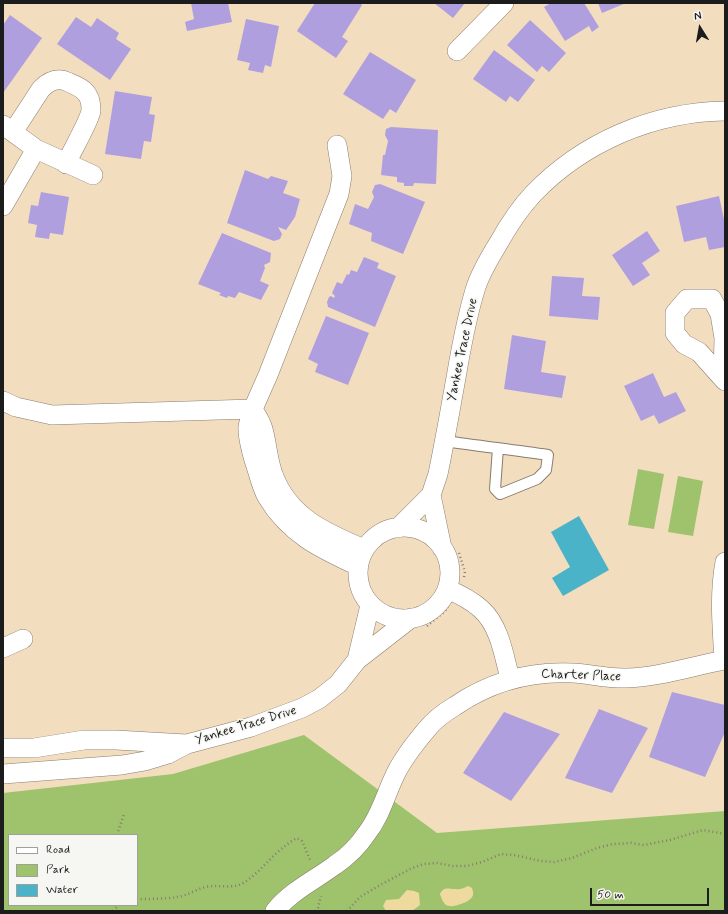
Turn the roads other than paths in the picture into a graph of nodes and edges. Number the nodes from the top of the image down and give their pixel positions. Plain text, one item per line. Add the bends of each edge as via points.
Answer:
1 (504, 3) edge
2 (457, 51) dead end
3 (725, 111) edge
4 (8, 128) edge
5 (337, 145) dead end
6 (36, 149) junction
7 (66, 164) junction
8 (92, 175) dead end
9 (3, 206) edge
10 (3, 402) edge
11 (253, 409) junction
12 (445, 441) junction
13 (498, 448) junction
14 (431, 495) junction
15 (398, 528) junction
16 (442, 548) junction
17 (361, 558) junction
18 (725, 562) edge
19 (447, 589) junction
20 (370, 605) junction
21 (411, 618) junction
22 (23, 639) dead end
23 (3, 648) edge
24 (357, 660) junction
25 (725, 660) edge
26 (510, 679) junction
27 (187, 744) junction
28 (3, 748) edge
29 (3, 774) edge
30 (275, 911) edge

1 - 2 street
3 - 12 street, Yankee Trace Drive via 678,115 625,131 573,160 532,195 510,224 476,285 466,325
4 - 6 street
4 - 7 street via 41,89 52,80 67,81 83,90 88,95 91,110
5 - 11 street via 342,176 339,194
6 - 7 street
6 - 9 street
7 - 8 street
10 - 11 street via 16,408 52,415
11 - 17 street via 262,426 268,457 281,491 304,518 332,535
12 - 13 lane
12 - 14 street, Yankee Trace Drive
13 - 13 lane via 548,455 546,470 537,479 500,494 495,489
14 - 15 street, Yankee Trace Drive
14 - 16 street, Yankee Trace Drive
15 - 16 street, Yankee Trace Drive via 422,531
15 - 17 street, Yankee Trace Drive via 373,539
16 - 19 street, Yankee Trace Drive via 448,560 450,575
17 - 20 street, Yankee Trace Drive via 358,576 360,587
18 - 25 street via 721,609
19 - 21 street, Yankee Trace Drive via 433,608 423,615
19 - 26 street via 466,598 488,617 498,636
20 - 21 street, Yankee Trace Drive via 382,614 396,618
20 - 24 street, Yankee Trace Drive
21 - 24 street, Yankee Trace Drive
22 - 23 street
24 - 27 street, Yankee Trace Drive via 338,684 302,708 251,727
25 - 26 street, Charter Place via 648,677 546,673
26 - 30 street, Charter Place via 469,696 428,727 399,768 367,833 336,864 292,894
27 - 28 street, Yankee Trace Drive via 84,740 34,748
27 - 29 street, Yankee Trace Drive via 168,754 122,765

